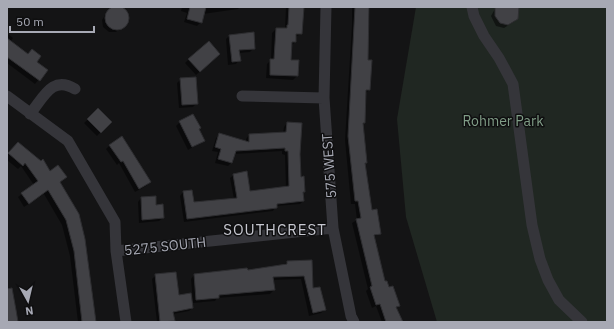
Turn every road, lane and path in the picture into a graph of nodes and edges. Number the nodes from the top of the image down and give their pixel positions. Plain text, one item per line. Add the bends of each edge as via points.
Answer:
1 (326, 7) edge
2 (472, 7) edge
3 (75, 89) dead end
4 (7, 96) edge
5 (242, 96) dead end
6 (324, 98) junction
7 (30, 114) junction
8 (333, 228) junction
9 (116, 251) junction
10 (126, 322) edge
11 (354, 322) edge
12 (582, 322) edge

1 - 6 street, 575 WEST
2 - 12 street via 484,36 500,58 513,84 532,225 540,259 559,300
3 - 7 street via 66,83 57,84 47,92
4 - 7 street
5 - 6 street
6 - 8 street, 575 WEST
7 - 9 street via 68,141 115,222
8 - 9 street, 5275 SOUTH
8 - 11 street, 575 WEST
9 - 10 street

